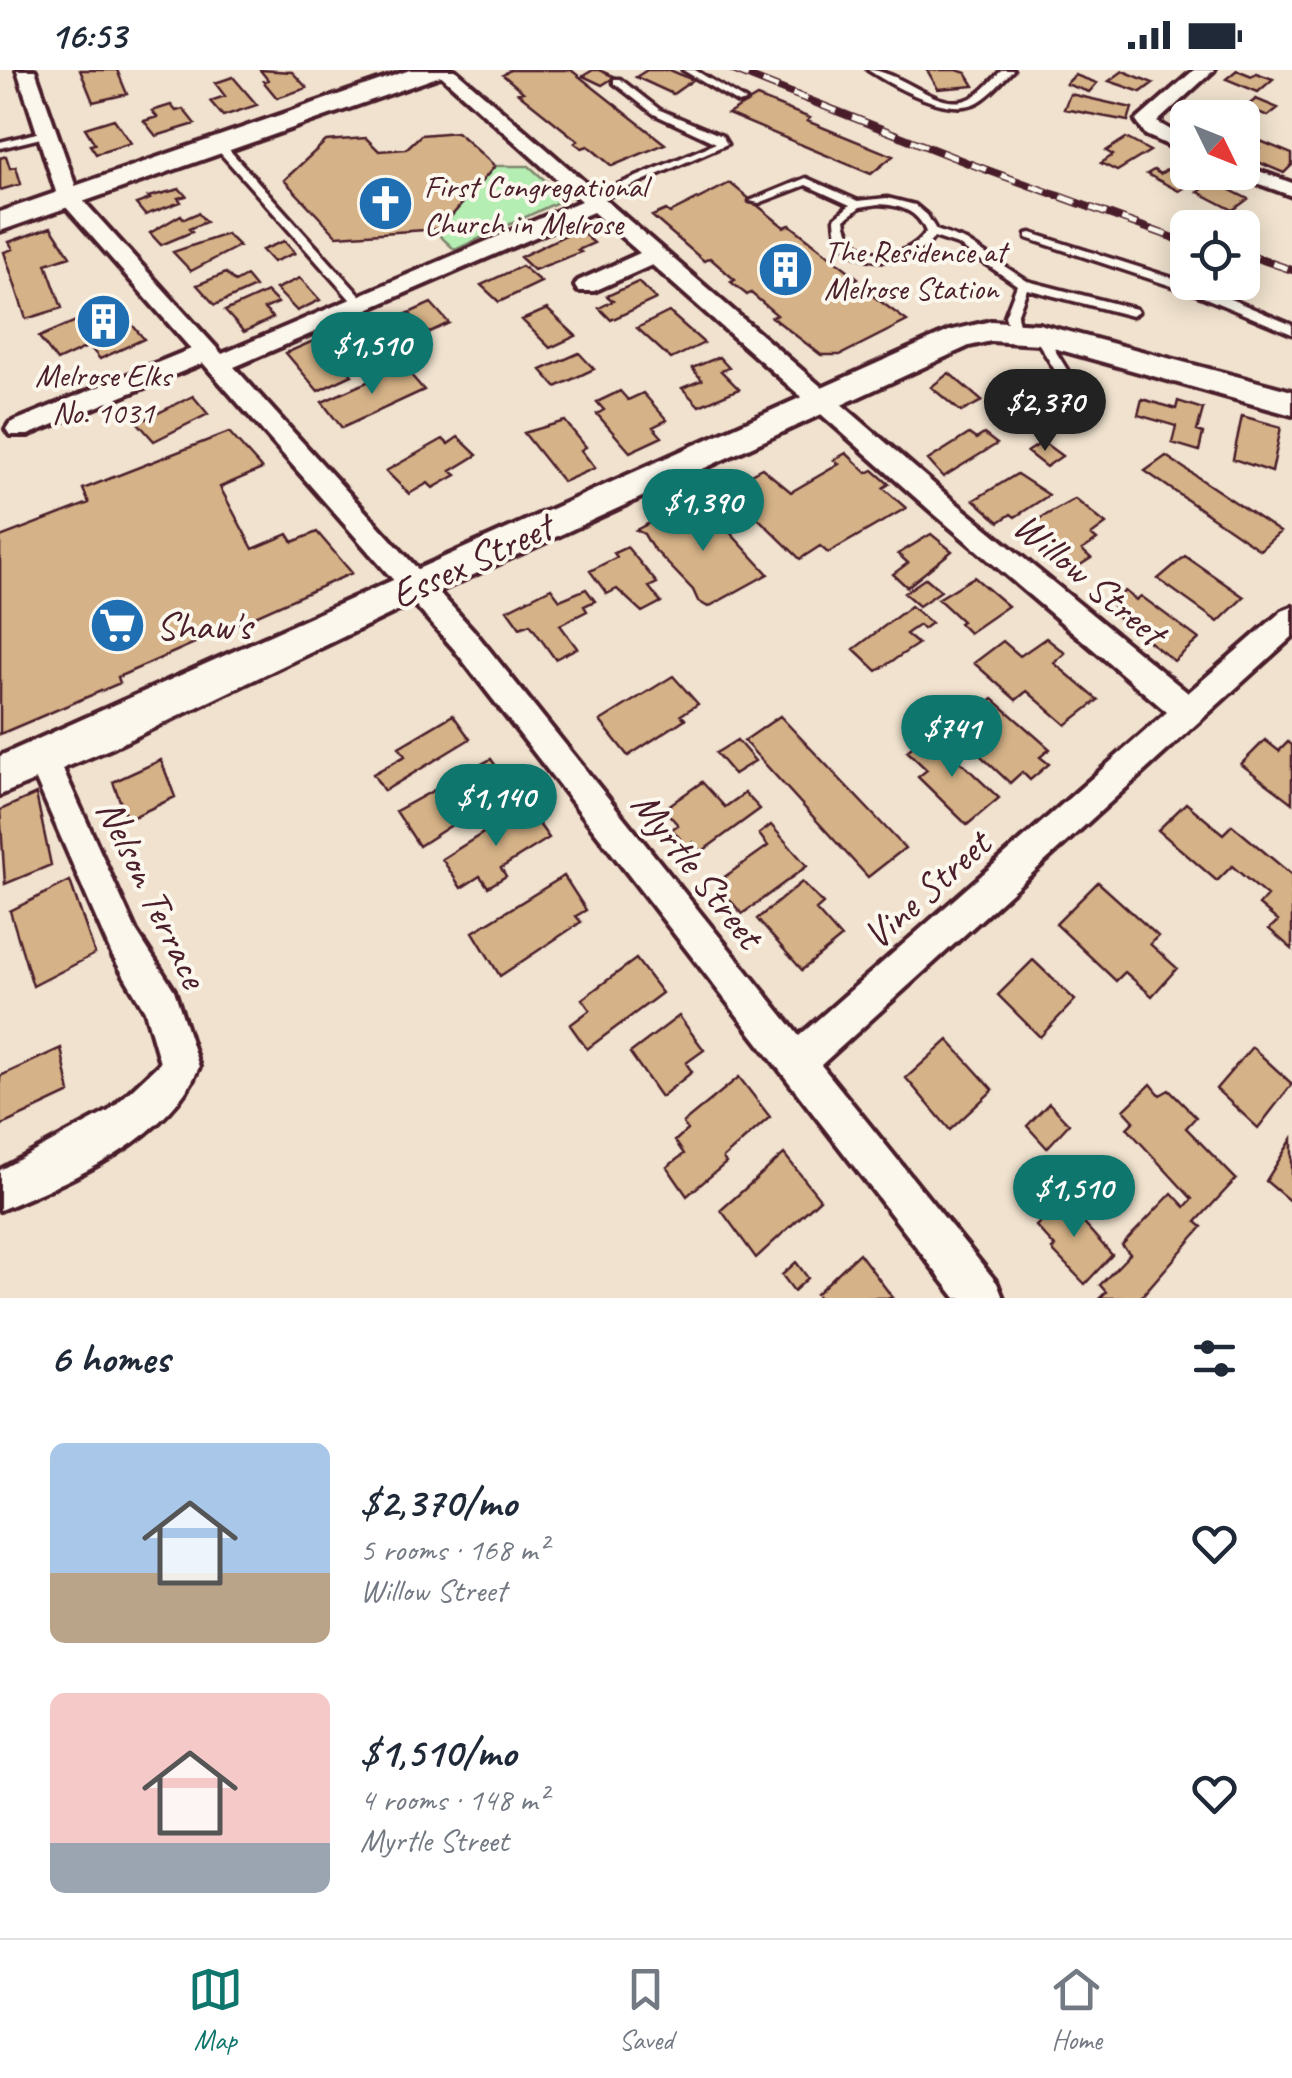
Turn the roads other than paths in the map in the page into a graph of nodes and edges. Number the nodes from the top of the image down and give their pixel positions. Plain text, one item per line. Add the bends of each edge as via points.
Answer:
1 (26, 70) edge
2 (434, 70) edge
3 (444, 70) edge
4 (688, 70) edge
5 (873, 70) edge
6 (898, 70) edge
7 (1008, 70) edge
8 (1204, 70) edge
9 (886, 75) junction
10 (616, 81) dead end
11 (740, 102) dead end
12 (48, 133) junction
13 (1170, 140) edge
14 (0, 145) edge
15 (219, 146) junction
16 (1260, 178) edge
17 (1292, 190) edge
18 (69, 198) junction
19 (755, 201) dead end
20 (593, 202) junction
21 (857, 204) junction
22 (0, 222) edge
23 (931, 232) junction
24 (1031, 236) dead end
25 (654, 255) junction
26 (1023, 284) junction
27 (586, 286) dead end
28 (360, 304) junction
29 (1132, 312) dead end
30 (1292, 330) edge
31 (1027, 333) junction
32 (214, 357) junction
33 (822, 400) junction
34 (1292, 403) edge
35 (1016, 404) dead end
36 (20, 429) dead end
37 (417, 584) junction
38 (1292, 619) edge
39 (1188, 712) junction
40 (43, 758) junction
41 (0, 776) edge
42 (796, 1062) junction
43 (0, 1190) edge
44 (974, 1295) edge

1 - 12 street, Myrtle Street
2 - 15 street
3 - 20 street, Willow Street
4 - 11 lane
5 - 9 lane
6 - 9 lane
7 - 9 lane via 960,104
8 - 13 street via 1146,120
10 - 20 lane via 655,110 722,144
12 - 14 lane
12 - 18 street, Myrtle Street
15 - 18 street
15 - 28 lane
16 - 17 street
18 - 22 street
18 - 32 street, Myrtle Street
19 - 21 lane via 806,182
20 - 25 street, Willow Street
20 - 28 street
21 - 23 lane via 904,204 924,216
21 - 23 lane via 843,214 839,229 865,252 909,254 923,248
23 - 26 lane via 962,243
24 - 30 lane via 1200,291
25 - 27 street
25 - 33 street, Willow Street
26 - 29 lane
26 - 31 lane via 1012,314
28 - 32 street
31 - 33 street, Essex Street via 960,338
31 - 34 street, Essex Street
31 - 35 lane via 1063,373
32 - 36 street
32 - 37 street, Myrtle Street
33 - 37 street, Essex Street
33 - 39 street, Willow Street
37 - 40 street, Essex Street
37 - 42 street, Myrtle Street
38 - 39 street, Vine Street
39 - 42 street, Vine Street
40 - 41 street, Essex Street
40 - 43 street, Nelson Terrace via 116,926 161,1003 180,1067 167,1088 82,1150
42 - 44 street, Myrtle Street

